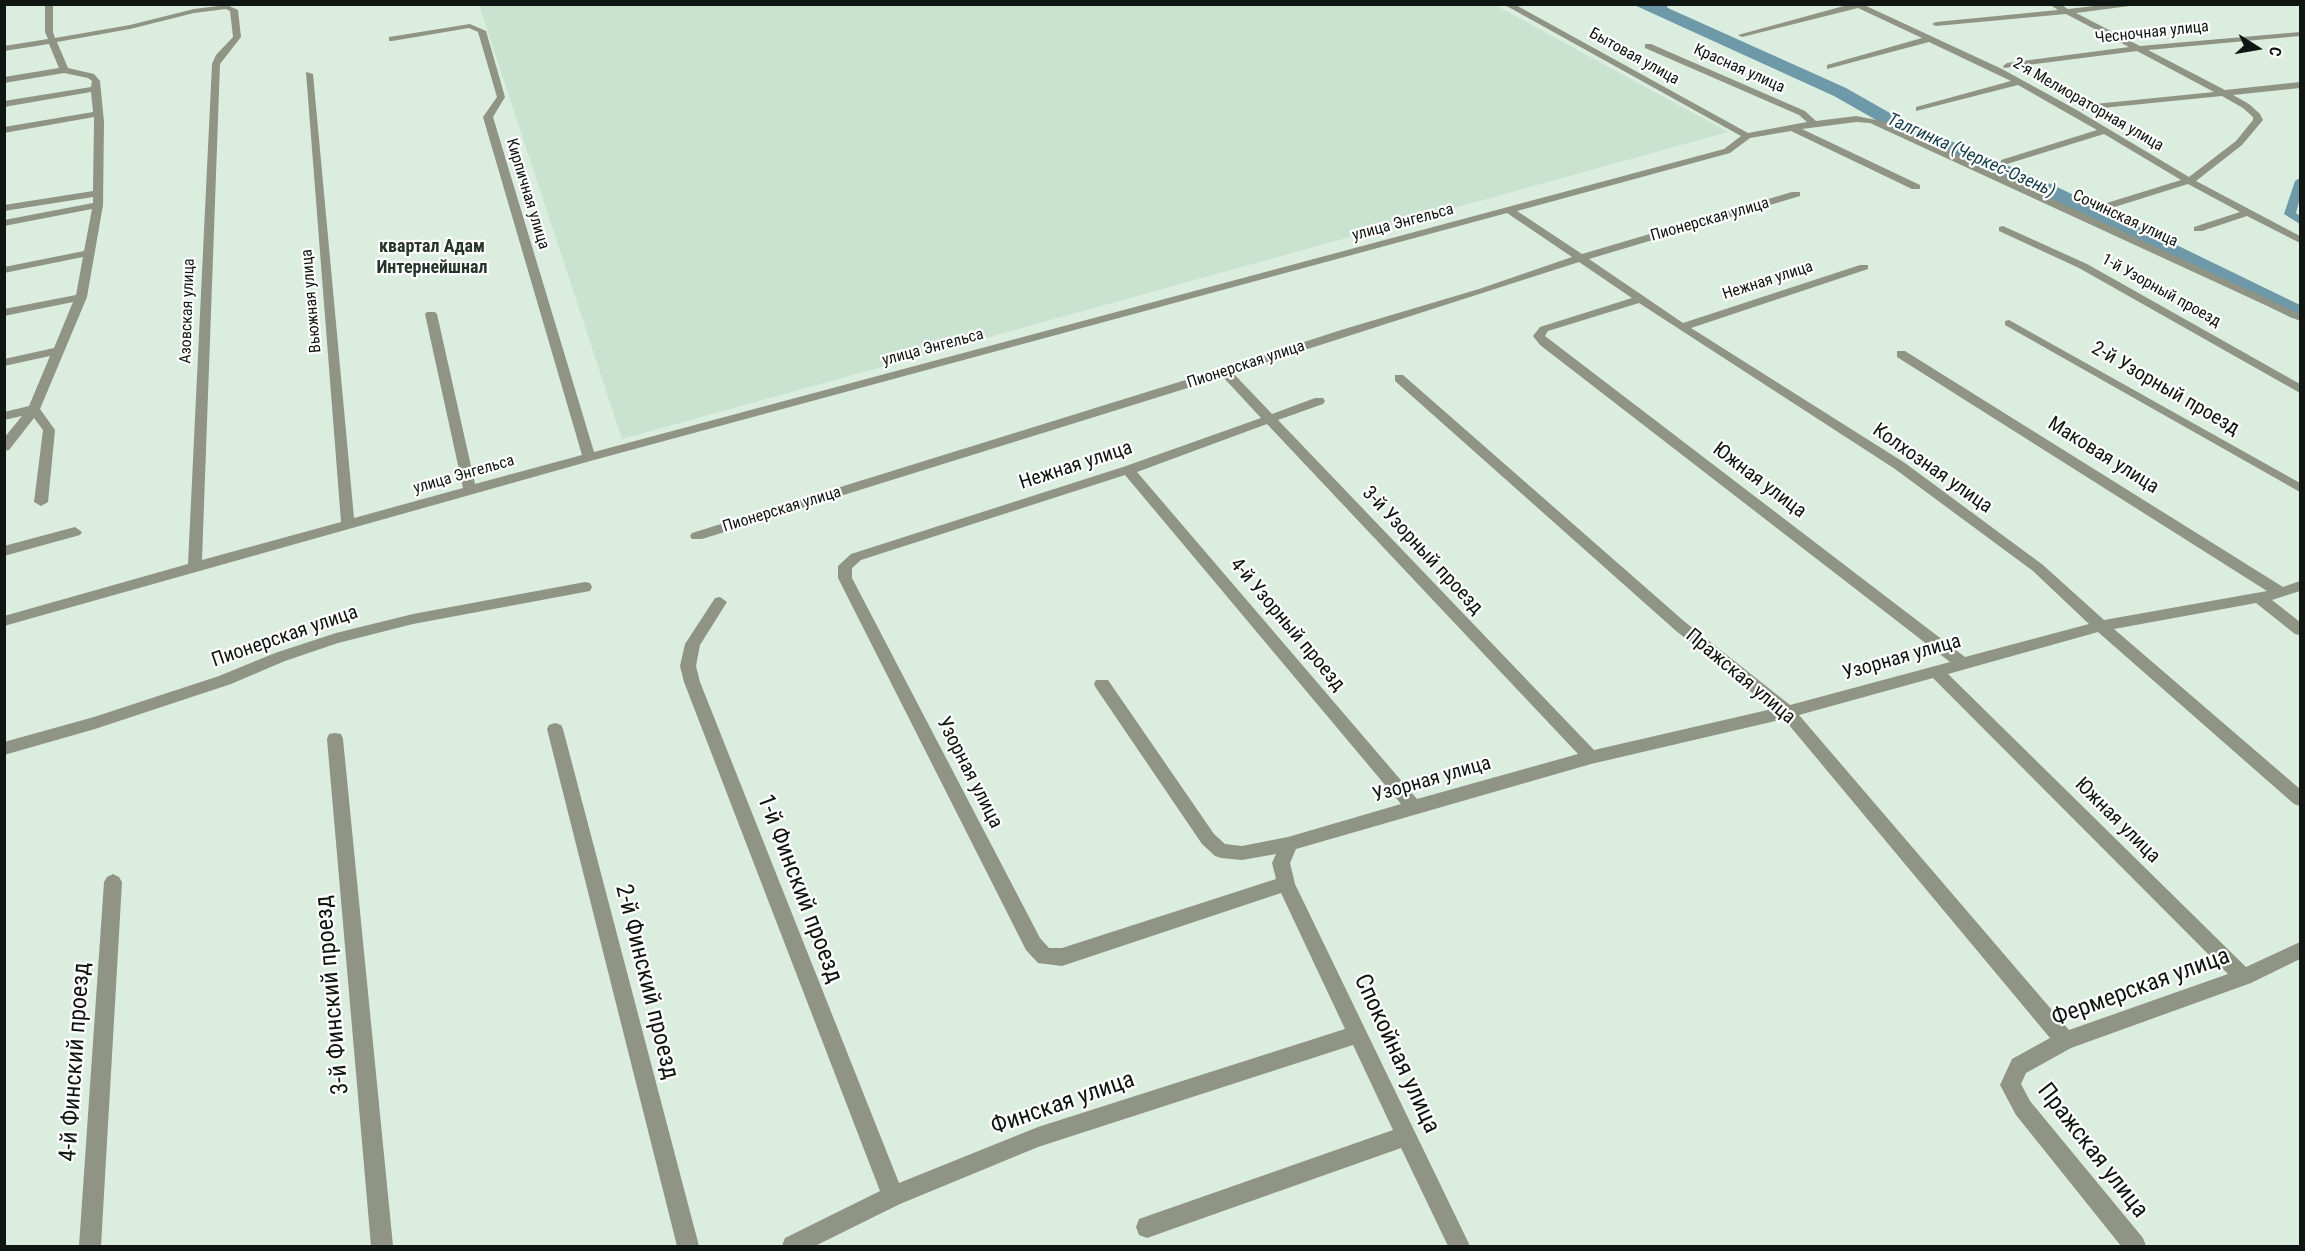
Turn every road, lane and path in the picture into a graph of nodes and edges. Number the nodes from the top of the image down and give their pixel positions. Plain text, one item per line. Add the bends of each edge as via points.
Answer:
1 (49, 4) edge
2 (1507, 4) edge
3 (2053, 4) edge
4 (2140, 4) edge
5 (1857, 5) edge
6 (2066, 12) junction
7 (1936, 24) dead end
8 (2301, 34) edge
9 (1742, 35) dead end
10 (392, 39) dead end
11 (1929, 39) junction
12 (53, 40) junction
13 (1648, 46) dead end
14 (4, 49) edge
15 (2136, 49) junction
16 (2007, 66) dead end
17 (1830, 67) dead end
18 (64, 70) junction
19 (309, 74) dead end
20 (4, 80) edge
21 (2019, 82) junction
22 (2301, 85) edge
23 (95, 89) junction
24 (2221, 93) junction
25 (4, 104) edge
26 (2085, 108) dead end
27 (1919, 109) dead end
28 (98, 114) junction
29 (1870, 120) joint
30 (1814, 124) junction
31 (1792, 128) junction
32 (4, 130) edge
33 (2104, 131) junction
34 (1747, 136) junction
35 (2004, 162) dead end
36 (2189, 182) junction
37 (1916, 187) dead end
38 (98, 194) junction
39 (1796, 194) dead end
40 (98, 206) junction
41 (4, 208) edge
42 (2102, 208) dead end
43 (1511, 211) junction
44 (2247, 213) junction
45 (4, 223) edge
46 (2003, 229) dead end
47 (2198, 229) dead end
48 (2301, 240) edge
49 (89, 253) junction
50 (1580, 258) junction
51 (1864, 267) dead end
52 (4, 270) edge
53 (81, 297) junction
54 (1641, 299) junction
55 (4, 313) edge
56 (430, 314) dead end
57 (2301, 318) edge
58 (2009, 323) dead end
59 (1682, 327) junction
60 (59, 350) junction
61 (1901, 354) dead end
62 (4, 363) edge
63 (1225, 372) junction
64 (1399, 378) dead end
65 (2301, 389) edge
66 (1319, 401) dead end
67 (34, 409) junction
68 (4, 416) edge
69 (1269, 418) junction
70 (4, 447) edge
71 (589, 457) junction
72 (1128, 470) junction
73 (2301, 488) edge
74 (470, 491) junction
75 (41, 502) dead end
76 (348, 524) junction
77 (75, 532) dead end
78 (697, 536) dead end
79 (4, 550) edge
80 (845, 566) joint
81 (195, 567) junction
82 (2301, 586) edge
83 (585, 587) dead end
84 (2282, 593) junction
85 (2259, 597) junction
86 (720, 602) dead end
87 (4, 621) edge
88 (2101, 626) junction
89 (2301, 630) edge
90 (1962, 663) junction
91 (1935, 670) junction
92 (1102, 684) dead end
93 (1787, 712) junction
94 (555, 729) dead end
95 (335, 739) dead end
96 (4, 749) edge
97 (1591, 757) junction
98 (2301, 799) edge
99 (1414, 807) junction
100 (1289, 844) junction
101 (113, 882) dead end
102 (1286, 884) junction
103 (2301, 950) edge
104 (2244, 977) junction
105 (1359, 1034) junction
106 (2065, 1041) junction
107 (2010, 1085) joint
108 (1407, 1135) junction
109 (893, 1196) junction
110 (1147, 1227) dead end
111 (90, 1246) edge
112 (382, 1246) edge
113 (688, 1246) edge
114 (793, 1246) edge
115 (1459, 1246) edge
116 (2135, 1246) edge

1 - 12 street via 49,32
2 - 34 street, Бытовая улица
3 - 6 street
4 - 6 street
5 - 9 street
5 - 11 street, 2-я Мелиораторная улица
6 - 7 street
6 - 15 street
8 - 15 street, Чесночная улица
10 - 71 street, Кирпичная улица via 457,27 470,26 482,31 501,97 488,117
11 - 17 street
11 - 21 street, 2-я Мелиораторная улица
12 - 14 street
12 - 18 street
12 - 81 street, Азовская улица via 194,11 227,7 234,10 237,37 216,64 212,121
13 - 30 street, Красная улица via 1802,113
15 - 16 street, Чесночная улица
15 - 24 street
18 - 20 street
18 - 23 street via 91,76 96,81
19 - 76 street, Вьюжная улица
21 - 27 street
21 - 33 street, 2-я Мелиораторная улица
22 - 24 street
23 - 25 street
23 - 28 street
24 - 26 street
24 - 36 street via 2246,106 2258,120 2239,143
28 - 32 street
28 - 38 street
29 - 30 street, улица Энгельса
29 - 57 street, Сочинская улица
30 - 31 street, улица Энгельса
31 - 34 street, улица Энгельса
31 - 37 street
33 - 35 street
33 - 36 street, 2-я Мелиораторная улица
34 - 43 street, улица Энгельса via 1727,151
36 - 42 street
36 - 44 street, 2-я Мелиораторная улица
38 - 40 street
38 - 41 street
39 - 50 street, Пионерская улица
40 - 45 street
40 - 49 street
43 - 50 street, Колхозная улица
43 - 71 street, улица Энгельса
44 - 47 street
44 - 48 street, 2-я Мелиораторная улица
46 - 65 street, 1-й Узорный проезд via 2084,266
49 - 52 street
49 - 53 street
50 - 54 street, Колхозная улица
50 - 63 street, Пионерская улица
51 - 59 street, Нежная улица
53 - 55 street
53 - 60 street
54 - 59 street, Колхозная улица
54 - 90 street, Южная улица via 1544,329 1539,336
56 - 74 street
58 - 73 street, 2-й Узорный проезд
59 - 88 street, Колхозная улица via 1900,466 2038,568
60 - 62 street
60 - 67 street
61 - 84 street, Маковая улица
63 - 69 street, 3-й Узорный проезд
63 - 78 street, Пионерская улица
64 - 93 street, Пражская улица via 1680,626
66 - 69 street, Нежная улица
67 - 68 street
67 - 70 street
67 - 75 street via 49,430
69 - 72 street, Нежная улица
69 - 97 street, 3-й Узорный проезд
71 - 74 street, улица Энгельса
72 - 80 street, Нежная улица via 856,557
72 - 99 street, 4-й Узорный проезд
74 - 76 street, улица Энгельса
76 - 81 street, улица Энгельса
77 - 79 street
80 - 102 street, Узорная улица via 845,578 1033,944 1045,957 1062,957
81 - 87 street, улица Энгельса
82 - 84 street, Узорная улица
83 - 96 street, Пионерская улица via 413,619 336,638 225,680
84 - 85 street, Узорная улица
85 - 88 street, Узорная улица
85 - 89 street
86 - 109 street, 1-й Финский проезд via 693,644 688,666 692,682
88 - 90 street, Узорная улица
88 - 98 street, Колхозная улица
90 - 91 street, Узорная улица
91 - 93 street, Узорная улица
91 - 104 street, Южная улица
92 - 100 street via 1208,840 1221,851 1242,853
93 - 97 street, Узорная улица
93 - 106 street, Пражская улица
94 - 113 street, 2-й Финский проезд
95 - 112 street, 3-й Финский проезд
97 - 99 street, Узорная улица
99 - 100 street, Узорная улица
100 - 102 street via 1281,863
101 - 111 street, 4-й Финский проезд
102 - 105 street, Спокойная улица
103 - 104 street, Фермерская улица
104 - 106 street, Фермерская улица
105 - 108 street, Спокойная улица
105 - 109 street, Финская улица via 1059,1130
106 - 107 street, Фермерская улица via 2019,1066
107 - 116 street, Пражская улица via 2023,1108
108 - 110 street
108 - 115 street, Спокойная улица
109 - 114 street, Финская улица

